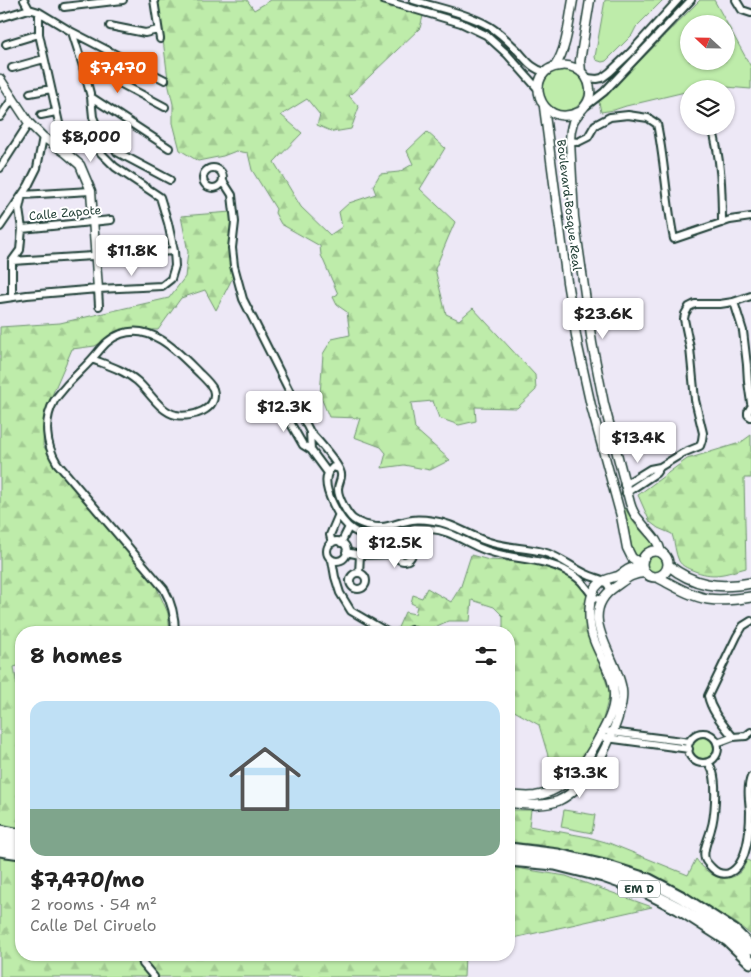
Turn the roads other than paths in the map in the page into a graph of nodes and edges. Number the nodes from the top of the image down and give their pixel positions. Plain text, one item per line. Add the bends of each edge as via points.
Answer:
1 (24, 0) edge
2 (123, 0) edge
3 (154, 0) edge
4 (383, 0) edge
5 (412, 0) edge
6 (573, 0) edge
7 (590, 0) edge
8 (678, 0) edge
9 (691, 0) edge
10 (736, 0) edge
11 (64, 8) dead end
12 (30, 9) junction
13 (39, 12) junction
14 (751, 13) edge
15 (0, 18) edge
16 (110, 26) dead end
17 (158, 30) junction
18 (72, 32) junction
19 (39, 34) junction
20 (160, 39) dead end
21 (6, 44) dead end
22 (44, 59) junction
23 (82, 63) junction
24 (555, 66) junction
25 (12, 68) dead end
26 (545, 72) junction
27 (584, 75) junction
28 (0, 79) edge
29 (165, 80) dead end
30 (51, 89) junction
31 (538, 89) junction
32 (30, 93) dead end
33 (13, 98) junction
34 (91, 98) junction
35 (544, 107) junction
36 (165, 108) dead end
37 (582, 110) junction
38 (56, 112) junction
39 (41, 115) dead end
40 (0, 117) edge
41 (29, 123) junction
42 (98, 130) junction
43 (61, 132) dead end
44 (714, 135) edge
45 (43, 137) junction
46 (570, 141) junction
47 (169, 148) dead end
48 (0, 168) edge
49 (170, 180) dead end
50 (223, 181) dead end
51 (91, 190) junction
52 (22, 195) junction
53 (751, 217) edge
54 (111, 220) dead end
55 (93, 222) junction
56 (722, 223) junction
57 (0, 227) edge
58 (22, 228) junction
59 (174, 251) junction
60 (95, 256) junction
61 (12, 261) junction
62 (98, 289) junction
63 (751, 296) edge
64 (12, 297) junction
65 (0, 299) edge
66 (734, 302) junction
67 (99, 306) dead end
68 (92, 359) junction
69 (598, 377) junction
70 (585, 380) junction
71 (292, 397) junction
72 (751, 403) edge
73 (751, 407) edge
74 (751, 418) edge
75 (310, 432) junction
76 (320, 442) junction
77 (311, 450) junction
78 (339, 469) junction
79 (328, 474) junction
80 (626, 489) junction
81 (339, 514) junction
82 (349, 527) junction
83 (332, 543) junction
84 (341, 543) junction
85 (346, 552) junction
86 (661, 552) junction
87 (360, 554) junction
88 (397, 554) dead end
89 (332, 560) junction
90 (341, 560) junction
91 (668, 564) junction
92 (643, 567) junction
93 (359, 573) dead end
94 (335, 577) junction
95 (657, 577) junction
96 (604, 580) junction
97 (751, 583) edge
98 (610, 590) junction
99 (592, 596) junction
100 (751, 597) edge
101 (602, 600) junction
102 (751, 621) edge
103 (174, 626) edge
104 (377, 626) edge
105 (751, 732) edge
106 (601, 734) junction
107 (610, 736) junction
108 (733, 737) junction
109 (690, 742) junction
110 (717, 743) junction
111 (689, 749) junction
112 (708, 762) junction
113 (751, 777) edge
114 (515, 795) edge
115 (515, 803) edge
116 (0, 831) edge
117 (15, 834) edge
118 (0, 840) edge
119 (15, 842) edge
120 (0, 850) edge
121 (515, 850) edge
122 (15, 852) edge
123 (515, 861) edge
124 (751, 948) edge
125 (143, 961) edge
126 (751, 962) edge
127 (154, 977) edge

1 - 12 street
2 - 11 street
3 - 17 street
4 - 31 street via 461,23 486,35
5 - 26 street via 464,14 490,27 531,66
6 - 24 street via 564,46
7 - 27 street via 580,61
8 - 27 street via 610,72 597,79
9 - 37 street via 604,92
10 - 14 street via 742,10
12 - 13 street
12 - 15 street
13 - 18 street
13 - 19 street
16 - 17 street via 145,33
17 - 20 street
18 - 23 street
18 - 29 street
19 - 21 street
19 - 22 street
22 - 25 street
22 - 30 street
23 - 34 street
23 - 36 street
24 - 26 street
24 - 27 street via 573,67
26 - 31 street
27 - 37 street via 591,91
28 - 33 street
30 - 32 street
30 - 38 street
31 - 35 street
33 - 40 street
33 - 41 street
34 - 42 street via 92,117
34 - 47 street
35 - 37 street via 566,116
35 - 70 street, Boulevard Bosque Real via 567,282
37 - 46 street, Boulevard Bosque Real via 573,122
38 - 39 street
38 - 43 street
41 - 45 street
41 - 48 street
42 - 49 street via 117,152
42 - 59 street via 100,152 115,167 160,197
44 - 56 street via 721,169
45 - 51 street via 80,165
45 - 52 street via 37,168
46 - 56 street via 578,142 588,137 595,125 610,117 648,118 657,124 674,239
46 - 69 street, Boulevard Bosque Real via 574,217
50 - 71 street via 232,195 235,222 232,248 243,299
51 - 52 street
51 - 55 street
52 - 57 street
52 - 58 street via 19,209
53 - 56 street
54 - 55 street, Calle Zapote
55 - 58 street, Calle Zapote
55 - 60 street
58 - 61 street via 20,250
59 - 60 street
59 - 62 street via 175,266 171,279 162,286
60 - 61 street
60 - 62 street
61 - 64 street
62 - 64 street
62 - 67 street
63 - 66 street
64 - 65 street
66 - 72 street via 743,331
66 - 80 street via 695,304 685,314 695,400 703,433 700,446
68 - 68 street via 103,345 118,335 131,332 150,334 178,353 211,386 213,401 206,409 193,414 171,413 136,380
68 - 103 street via 54,401 47,432 51,451 57,463 164,589 173,609
69 - 70 street
69 - 80 street, Boulevard Bosque Real
70 - 92 street, Boulevard Bosque Real via 627,548 632,558
71 - 75 street
71 - 77 street via 283,410 303,445
73 - 74 street via 748,412
75 - 76 street
75 - 77 street
76 - 77 street
76 - 78 street
77 - 79 street
78 - 79 street via 333,467
78 - 96 street via 342,475 338,488 341,501 353,519 372,527 412,520 436,521 504,547 552,555 593,578
79 - 81 street via 327,487
80 - 86 street, Boulevard Bosque Real via 634,513 655,538
81 - 82 street
81 - 83 street via 330,535
82 - 84 street
82 - 99 street via 366,535 384,537 416,528 450,533 489,552 560,568 575,576
83 - 84 street
83 - 89 street via 327,550
84 - 85 street
85 - 87 street
85 - 90 street
86 - 91 main road via 667,557
86 - 92 main road via 647,554 642,560
87 - 88 street
87 - 93 street
89 - 90 street
89 - 94 street
90 - 94 street
91 - 95 main road via 666,571
91 - 97 main road via 682,575 709,585
92 - 95 main road via 651,577
92 - 96 street via 632,568
92 - 98 street via 640,573 631,575
94 - 104 street via 351,611
95 - 100 main road via 707,599
96 - 98 street
96 - 99 street
98 - 101 street
99 - 101 street
99 - 106 street via 591,632 611,678 614,697 610,716
101 - 107 street via 599,629 622,690 620,710
102 - 108 street via 737,636 708,696 715,713
105 - 108 street via 746,736
106 - 107 street
106 - 114 street via 575,775 558,788 535,796
107 - 109 street
107 - 111 street
107 - 115 street via 598,762 583,783 568,795 545,804
108 - 110 street
109 - 110 street via 697,735 706,734
109 - 111 street
110 - 112 street via 716,756
111 - 112 street via 692,758
112 - 113 street via 715,786 712,828 705,860 718,872 726,874 735,870 746,850
116 - 117 highway
118 - 119 highway
120 - 122 highway
121 - 124 highway, EM D via 558,855 649,880 734,931
123 - 126 highway, EM D via 555,864 643,890 728,940
125 - 127 street

